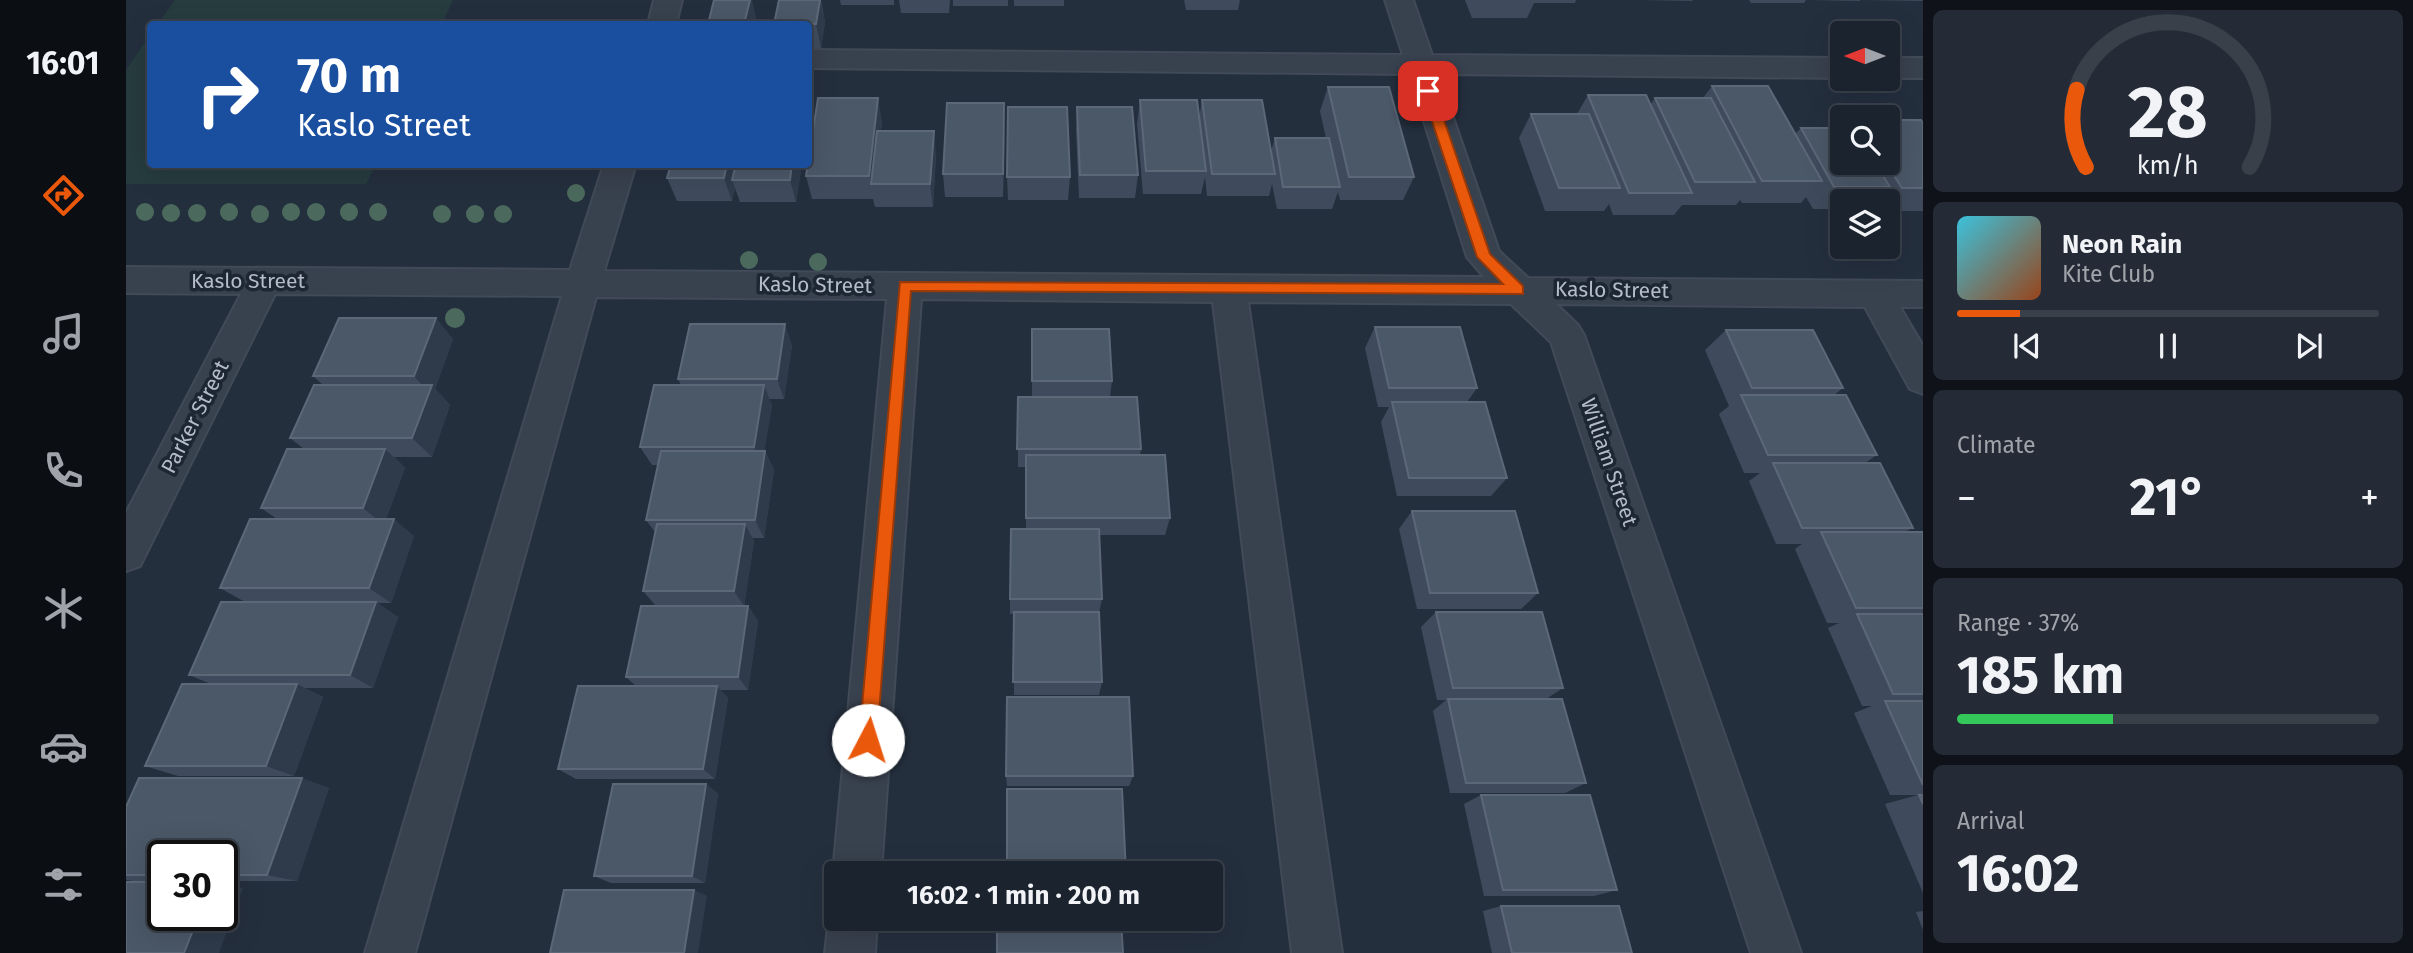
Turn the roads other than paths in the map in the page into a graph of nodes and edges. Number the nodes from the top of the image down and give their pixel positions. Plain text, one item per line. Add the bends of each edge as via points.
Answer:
1 (668, 0) edge
2 (1399, 0) edge
3 (663, 21) edge
4 (812, 59) edge
5 (1419, 65) junction
6 (1830, 68) edge
7 (1900, 68) edge
8 (1923, 68) edge
9 (619, 168) edge
10 (126, 280) edge
11 (265, 281) junction
12 (584, 282) junction
13 (905, 286) junction
14 (1229, 290) junction
15 (1518, 290) junction
16 (1875, 294) junction
17 (1923, 294) edge
18 (1923, 379) edge
19 (126, 553) edge
20 (858, 861) edge
21 (852, 931) edge
22 (390, 953) edge
23 (850, 953) edge
24 (1317, 953) edge
25 (1776, 953) edge

1 - 3 street
2 - 5 street, William Street
4 - 5 street
5 - 6 street
5 - 15 street, William Street via 1484,257
7 - 8 street
9 - 12 street
10 - 11 street, Kaslo Street
11 - 12 street, Kaslo Street
11 - 19 street, Parker Street
12 - 13 street, Kaslo Street
12 - 22 street
13 - 14 street, Kaslo Street
13 - 20 street
14 - 15 street, Kaslo Street
14 - 24 street
15 - 16 street, Kaslo Street
15 - 25 street, William Street via 1566,335
16 - 17 street, Kaslo Street
16 - 18 street
21 - 23 street

